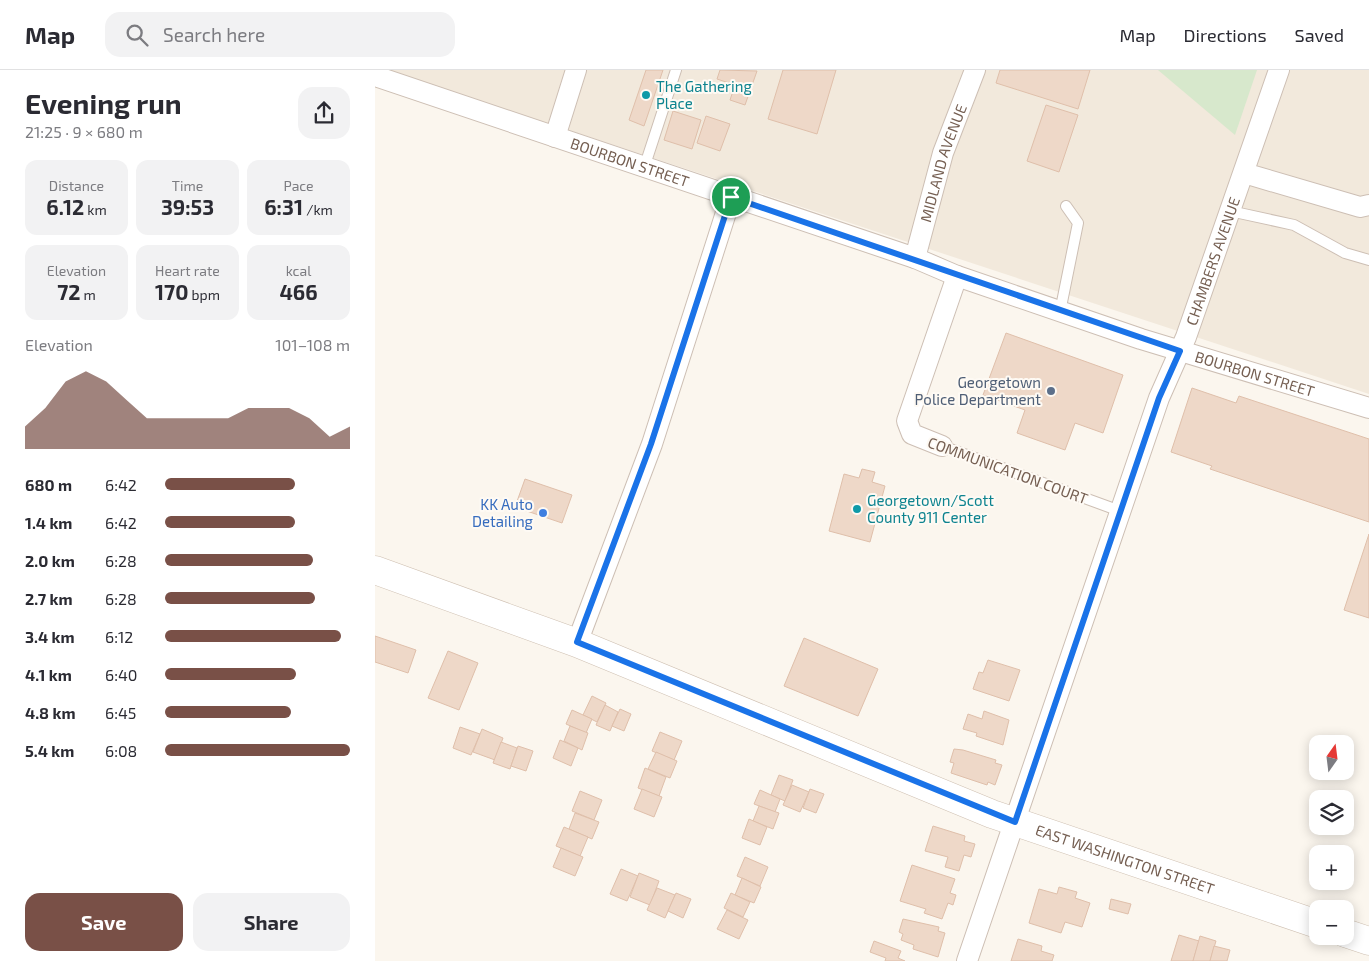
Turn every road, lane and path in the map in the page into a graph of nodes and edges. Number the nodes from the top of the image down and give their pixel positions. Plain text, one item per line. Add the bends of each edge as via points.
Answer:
1 (576, 70) edge
2 (676, 70) edge
3 (975, 70) edge
4 (1279, 70) edge
5 (375, 76) edge
6 (555, 137) junction
7 (644, 168) junction
8 (1243, 173) junction
9 (731, 197) junction
10 (1369, 205) edge
11 (1066, 206) dead end
12 (1230, 212) junction
13 (915, 258) junction
14 (1369, 260) edge
15 (957, 276) junction
16 (1060, 312) junction
17 (1180, 351) junction
18 (1369, 408) edge
19 (943, 446) joint
20 (1120, 511) junction
21 (375, 570) edge
22 (577, 642) junction
23 (1015, 822) junction
24 (1309, 921) edge
25 (1354, 936) edge
26 (1369, 941) edge
27 (967, 961) edge

1 - 6 street
2 - 7 lane
3 - 13 street, MIDLAND AVENUE via 943,154
4 - 8 street, CHAMBERS AVENUE
5 - 6 street, BOURBON STREET
6 - 7 street, BOURBON STREET
7 - 9 street, BOURBON STREET
8 - 10 street via 1360,207
8 - 12 street, CHAMBERS AVENUE
9 - 13 street, BOURBON STREET
9 - 22 street via 651,444
11 - 16 lane via 1078,223
12 - 14 lane via 1294,225 1345,253
12 - 17 street, CHAMBERS AVENUE
13 - 15 street, BOURBON STREET
15 - 16 street, BOURBON STREET
15 - 19 street, COMMUNICATION COURT via 907,420 911,434
16 - 17 street, BOURBON STREET
17 - 18 street, BOURBON STREET
17 - 20 street, CHAMBERS AVENUE via 1159,398
19 - 20 lane, COMMUNICATION COURT
20 - 23 street, CHAMBERS AVENUE
21 - 22 street, EAST WASHINGTON STREET
22 - 23 street, EAST WASHINGTON STREET
23 - 24 street, EAST WASHINGTON STREET
23 - 27 street, CHAMBERS AVENUE
25 - 26 street

